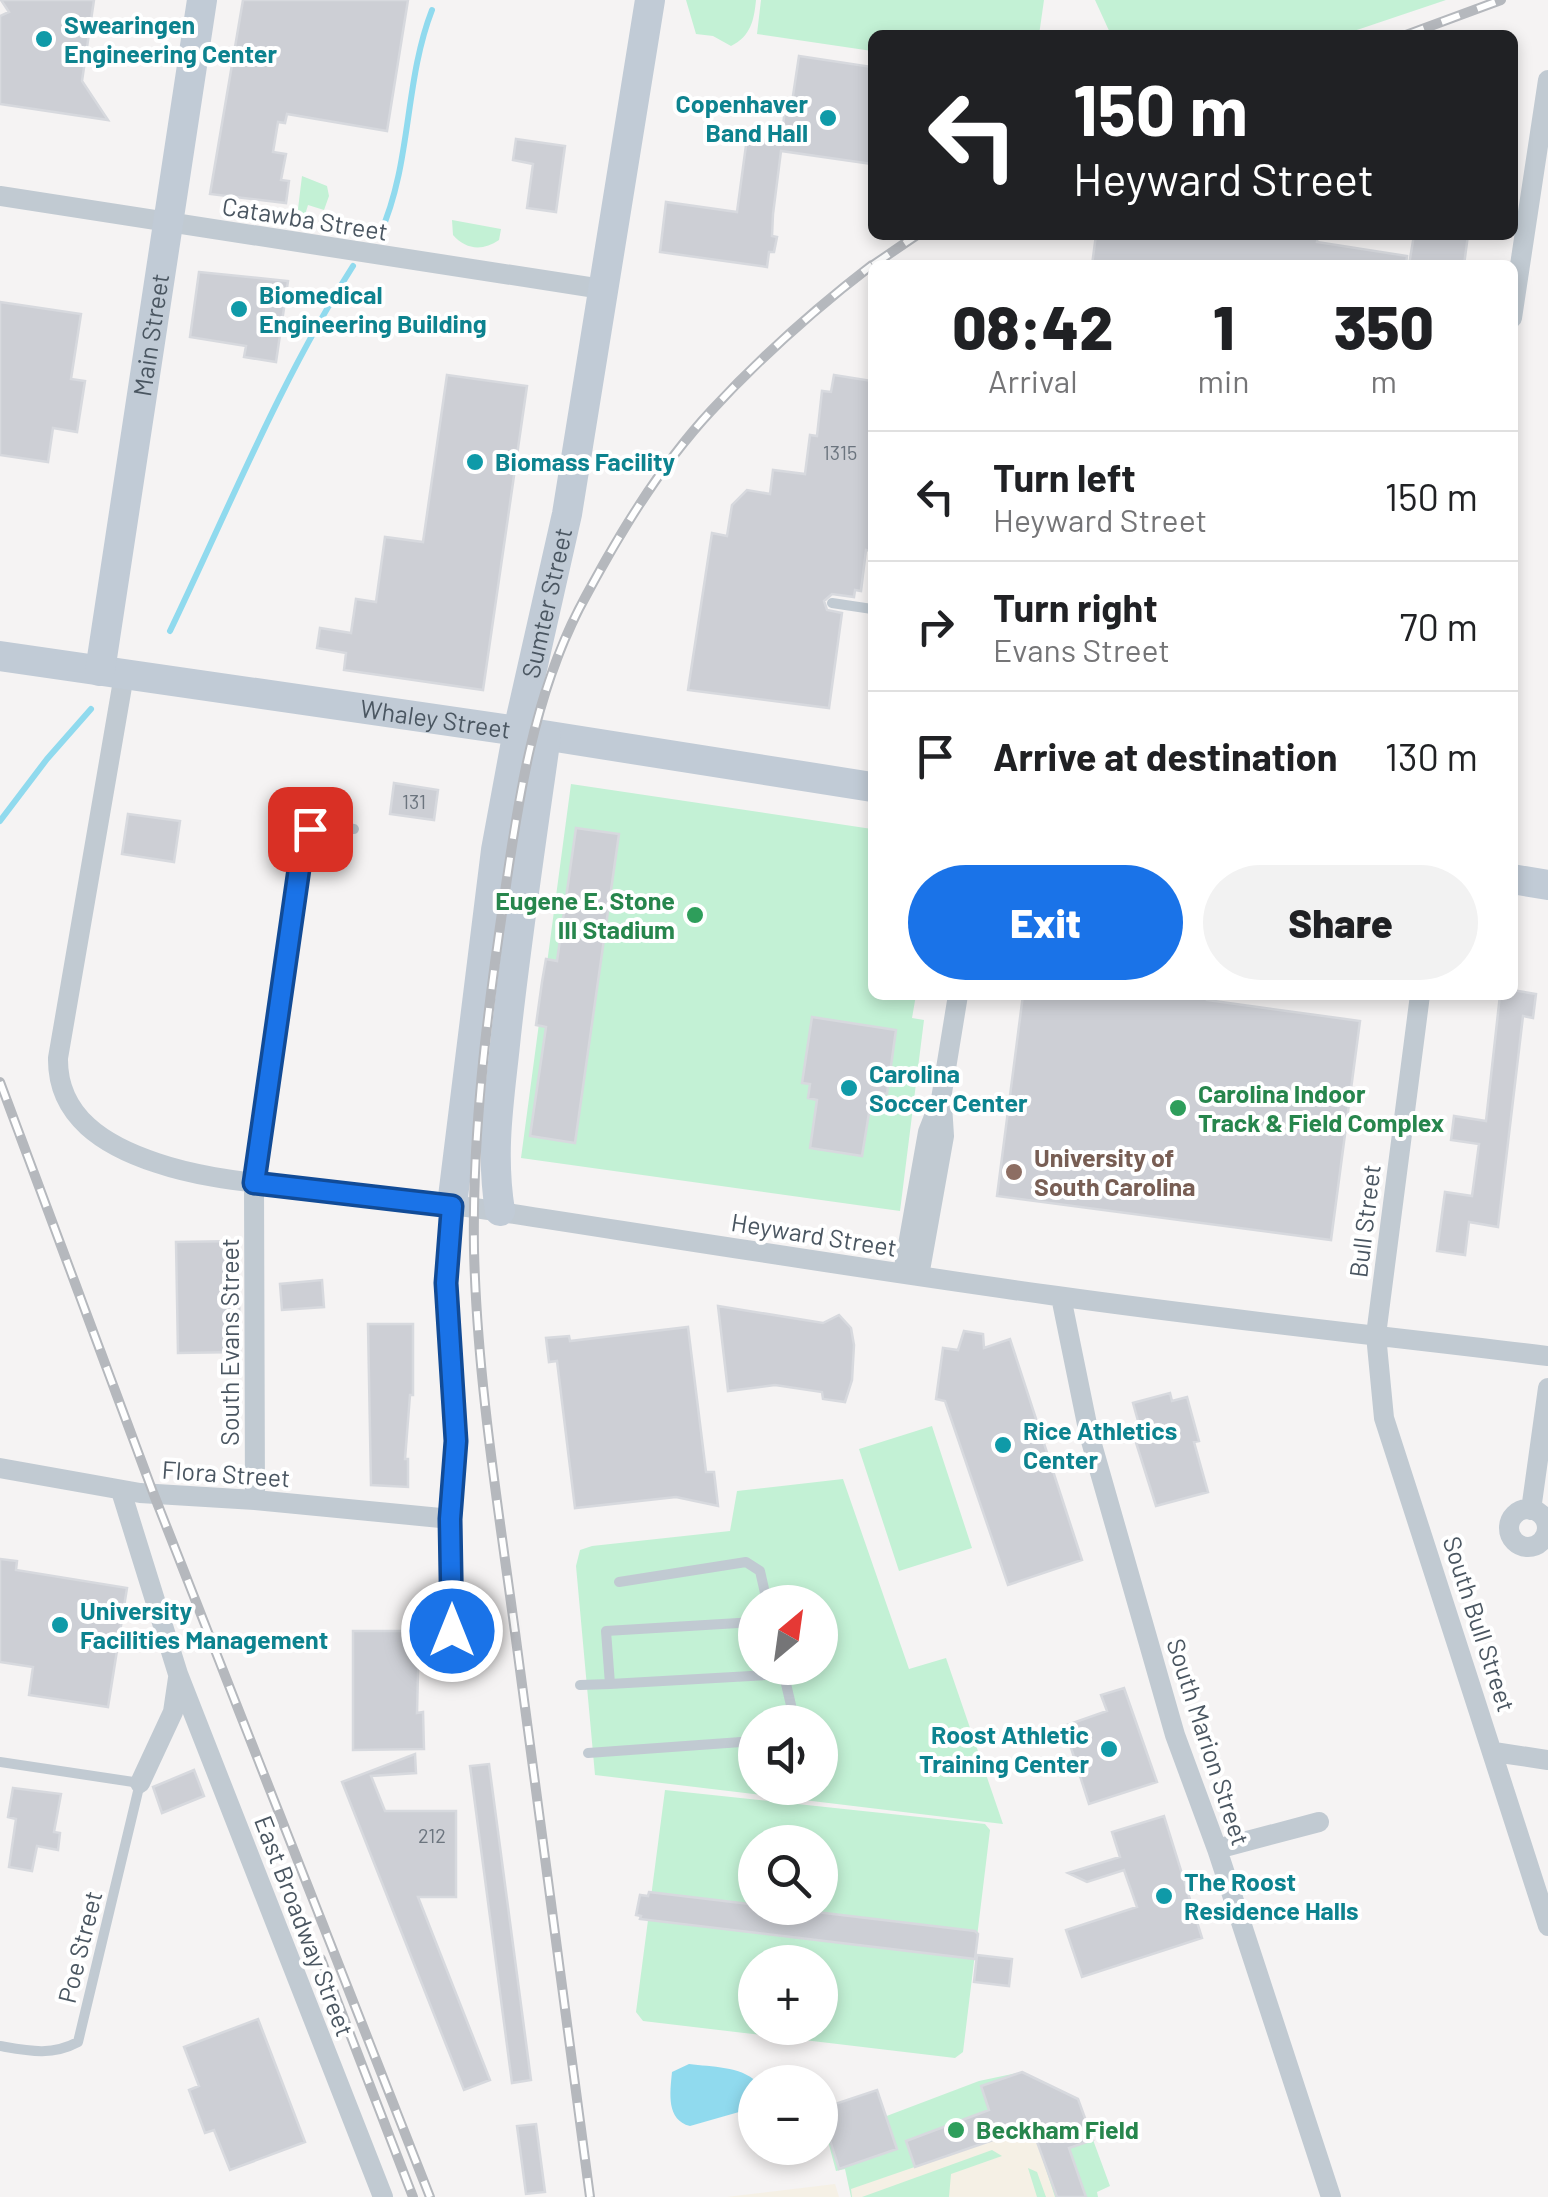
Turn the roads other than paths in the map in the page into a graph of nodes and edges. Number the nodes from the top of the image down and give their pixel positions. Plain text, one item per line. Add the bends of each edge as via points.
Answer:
1 (202, 0) edge
2 (650, 0) edge
3 (1548, 80) edge
4 (0, 196) edge
5 (168, 223) junction
6 (1518, 278) edge
7 (602, 289) junction
8 (832, 603) dead end
9 (868, 608) edge
10 (0, 656) edge
11 (112, 673) junction
12 (532, 734) junction
13 (868, 787) edge
14 (354, 829) dead end
15 (1518, 881) edge
16 (1548, 885) edge
17 (957, 1000) edge
18 (1419, 1000) edge
19 (84, 1124) joint
20 (254, 1183) junction
21 (452, 1206) junction
22 (500, 1211) junction
23 (911, 1275) junction
24 (1061, 1297) junction
25 (1376, 1335) junction
26 (1548, 1356) edge
27 (1548, 1388) edge
28 (0, 1468) edge
29 (121, 1491) junction
30 (255, 1500) junction
31 (1531, 1510) dead end
32 (450, 1519) junction
33 (620, 1582) dead end
34 (764, 1585) edge
35 (738, 1623) edge
36 (452, 1631) dead end
37 (178, 1674) junction
38 (738, 1674) edge
39 (610, 1684) junction
40 (580, 1685) dead end
41 (738, 1742) edge
42 (588, 1752) dead end
43 (1494, 1752) junction
44 (1548, 1760) edge
45 (0, 1762) edge
46 (140, 1783) junction
47 (1319, 1822) dead end
48 (1217, 1849) junction
49 (1548, 1926) edge
50 (0, 2046) edge
51 (383, 2197) edge
52 (1331, 2197) edge

1 - 5 street, Main Street
2 - 7 street, Sumter Street
3 - 6 street
4 - 5 street, Catawba Street
5 - 7 street, Catawba Street
5 - 11 street, Main Street
7 - 12 street, Sumter Street
8 - 9 lane
10 - 11 street, Whaley Street
11 - 12 street, Whaley Street
11 - 19 street, Main Street via 58,1058 63,1095
12 - 13 street, Whaley Street
12 - 21 street, Sumter Street via 496,850
12 - 22 street, Sumter Street via 496,1131
14 - 20 lane via 331,826 304,834
15 - 16 street
17 - 23 street via 941,1099 928,1132
18 - 25 street, Bull Street
19 - 20 street, Heyward Street via 156,1163
20 - 21 street, Heyward Street
20 - 30 street, South Evans Street
21 - 22 street, Heyward Street
21 - 32 street via 446,1283 456,1441
22 - 23 street, Heyward Street
23 - 24 street, Heyward Street
24 - 25 street, Heyward Street
24 - 48 street, South Marion Street via 1094,1452 1175,1735
25 - 26 street, Heyward Street
25 - 43 street, South Bull Street via 1384,1418
27 - 31 street
28 - 29 street, Flora Street
29 - 30 street, Flora Street
29 - 37 street, East Broadway Street
30 - 32 street, Flora Street
32 - 36 street
33 - 34 lane via 746,1562 760,1571
35 - 39 lane via 606,1631
37 - 46 street, East Broadway Street via 173,1712
37 - 51 street, East Broadway Street
38 - 39 lane
39 - 40 lane
41 - 42 lane
43 - 44 street
43 - 49 street, South Bull Street
45 - 46 lane
46 - 50 lane, Poe Street via 78,2042 60,2052
47 - 48 street
48 - 52 street, South Marion Street

